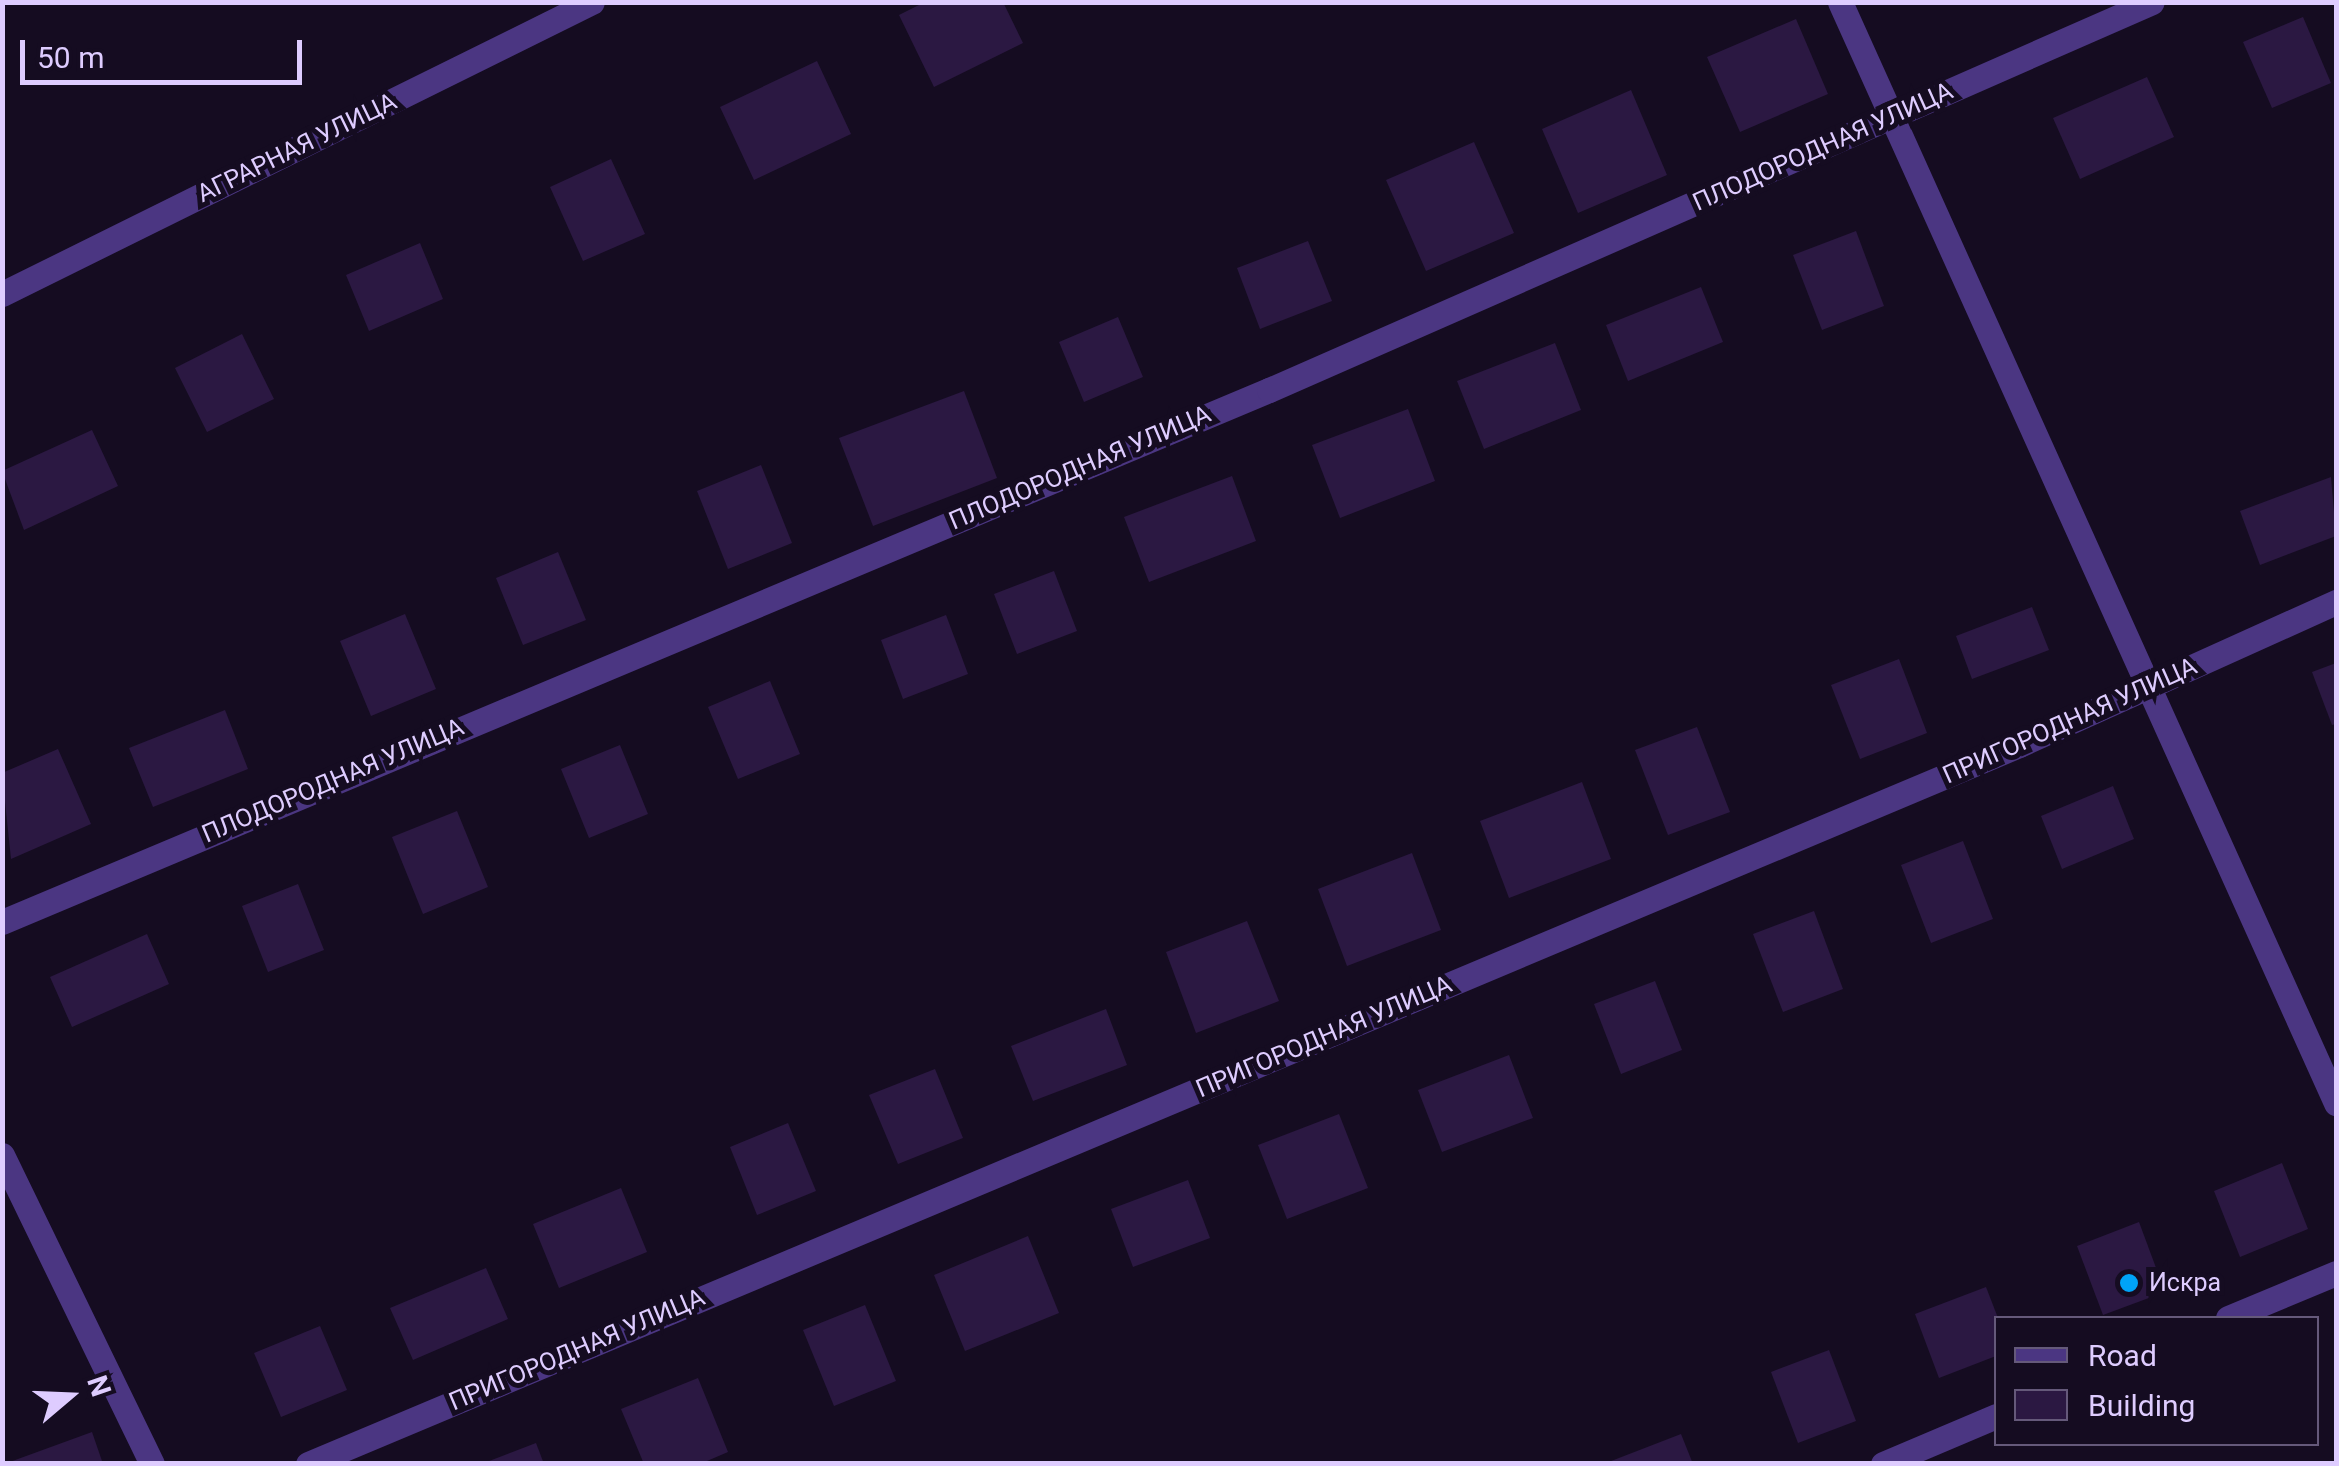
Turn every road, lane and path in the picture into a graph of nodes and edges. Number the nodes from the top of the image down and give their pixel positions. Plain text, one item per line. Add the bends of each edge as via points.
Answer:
1 (592, 2) edge
2 (1840, 2) edge
3 (2152, 2) edge
4 (1891, 117) junction
5 (2, 294) edge
6 (2336, 602) edge
7 (2154, 686) junction
8 (2, 922) edge
9 (2336, 1103) edge
10 (2, 1155) edge
11 (2336, 1273) edge
12 (2233, 1316) edge
13 (1994, 1417) edge
14 (152, 1464) edge
15 (308, 1464) edge
16 (1882, 1464) edge

1 - 5 street, АГРАРНАЯ УЛИЦА
2 - 4 street
3 - 4 street, ПЛОДОРОДНАЯ УЛИЦА
4 - 7 street
4 - 8 street, ПЛОДОРОДНАЯ УЛИЦА via 1269,390
6 - 7 street, ПРИГОРОДНАЯ УЛИЦА
7 - 9 street
7 - 15 street, ПРИГОРОДНАЯ УЛИЦА
10 - 14 street
11 - 12 street
13 - 16 street

